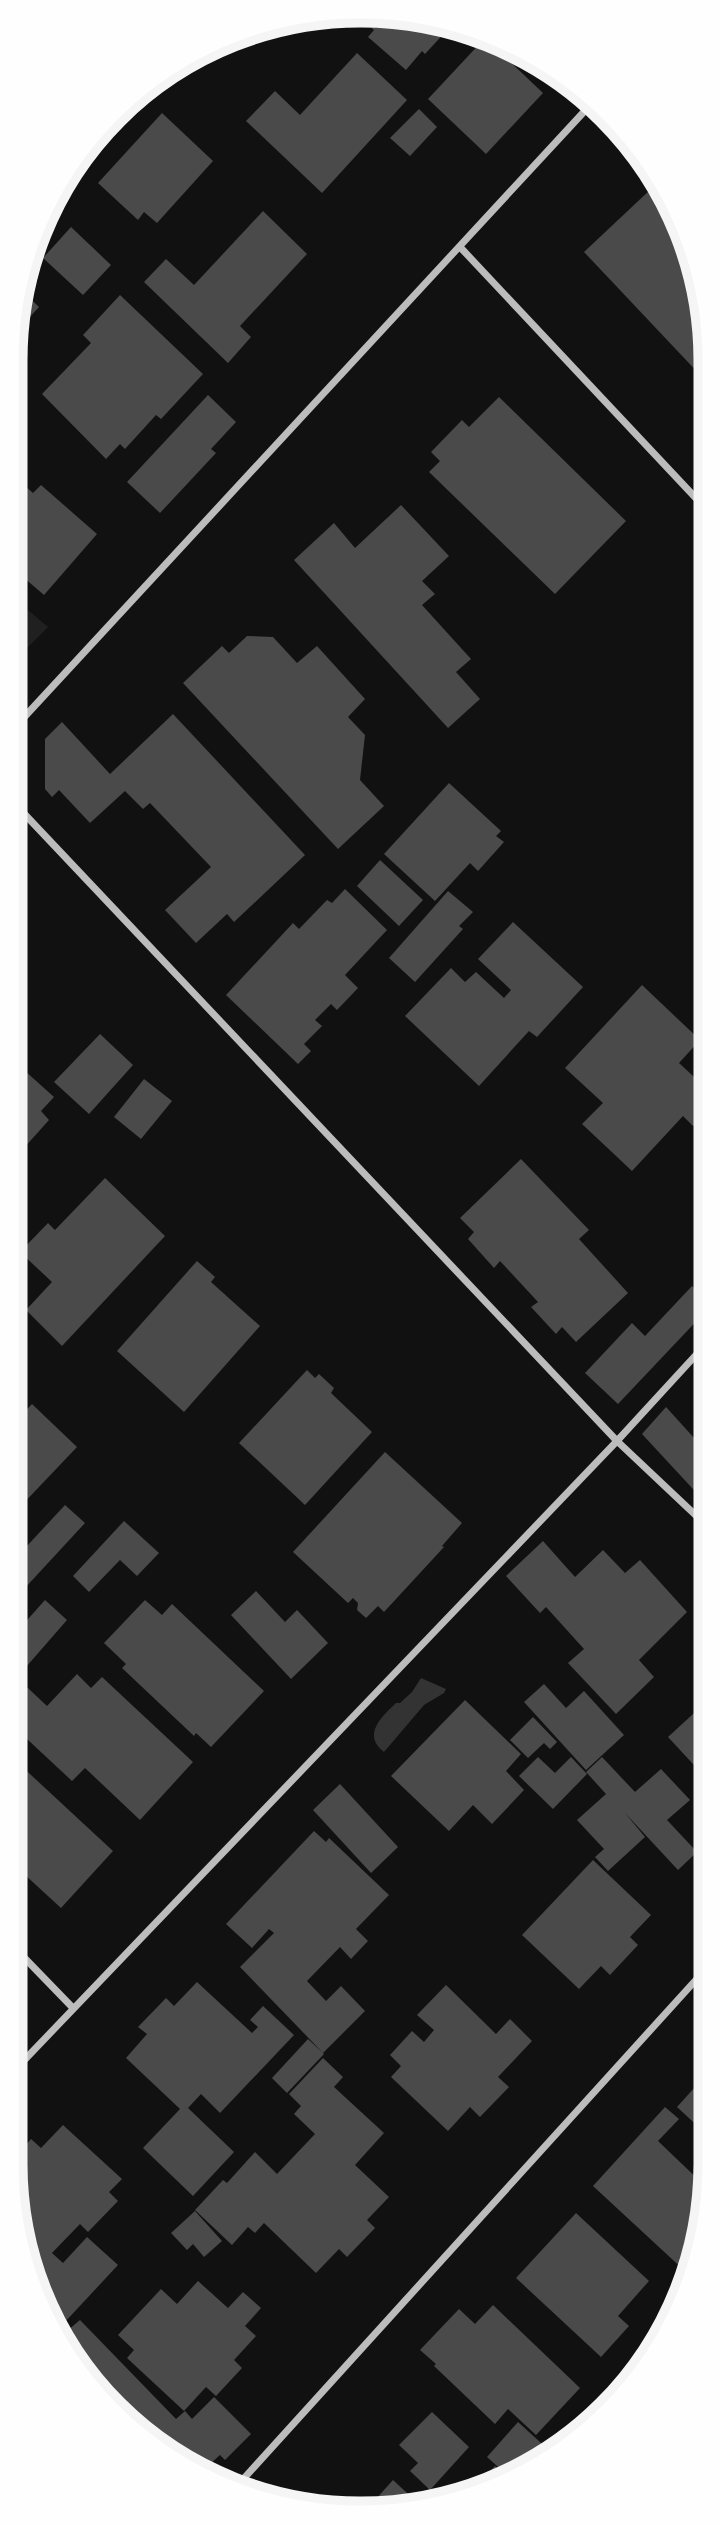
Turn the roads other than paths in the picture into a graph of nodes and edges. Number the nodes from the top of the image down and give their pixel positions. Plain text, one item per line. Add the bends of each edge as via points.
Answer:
1 (586, 110) edge
2 (460, 247) junction
3 (698, 500) edge
4 (23, 718) edge
5 (23, 812) edge
6 (698, 1353) edge
7 (617, 1441) junction
8 (698, 1517) edge
9 (23, 1956) edge
10 (698, 1978) edge
11 (73, 2008) junction
12 (23, 2061) edge
13 (243, 2480) edge

1 - 2 street
2 - 3 street
2 - 4 street
5 - 7 street
6 - 7 street
7 - 8 street
7 - 11 street
9 - 11 street
10 - 13 street
11 - 12 street

